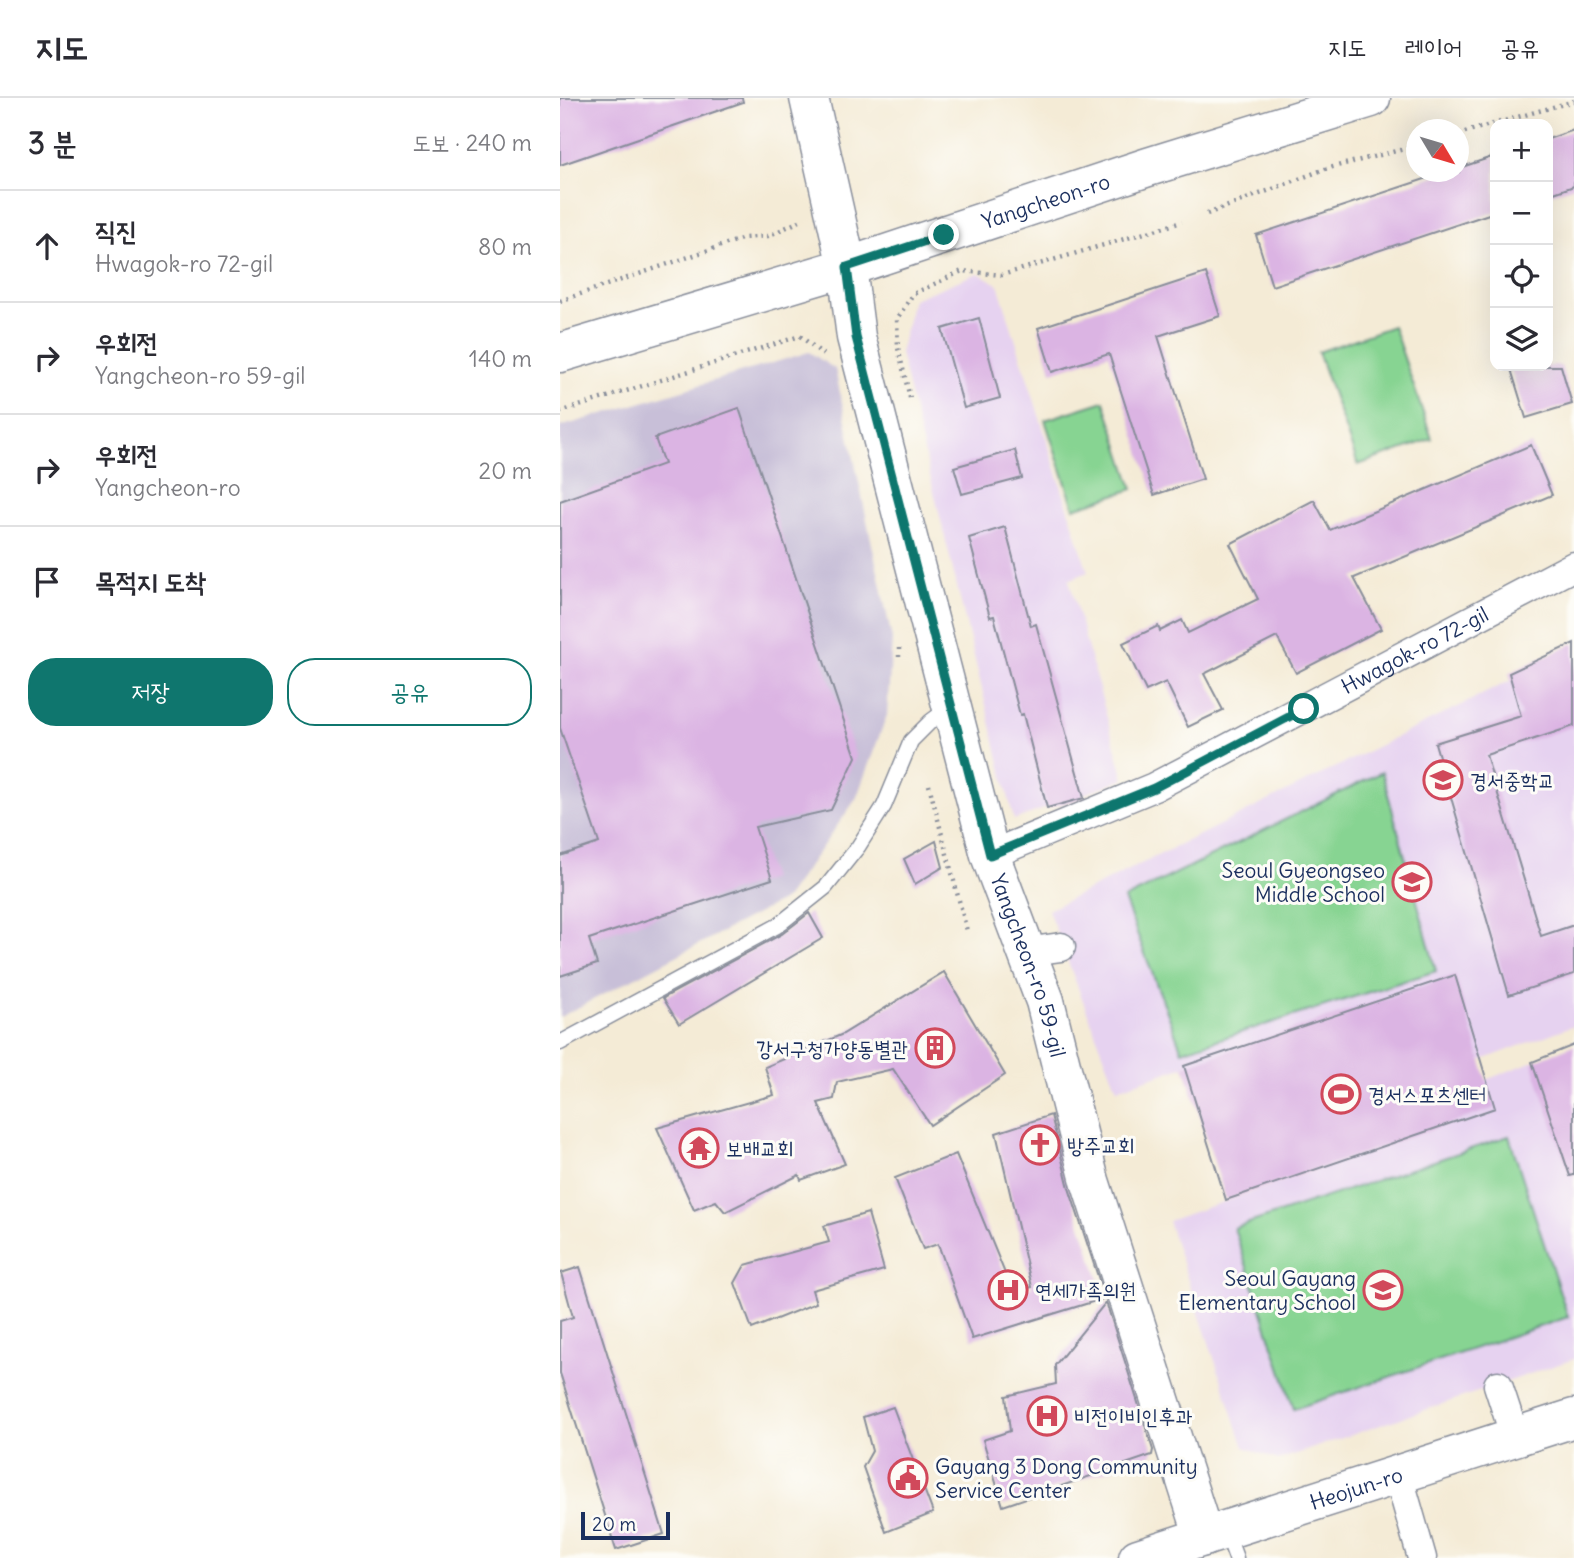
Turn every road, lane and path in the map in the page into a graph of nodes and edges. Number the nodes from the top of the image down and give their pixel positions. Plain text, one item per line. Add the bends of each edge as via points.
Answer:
1 (809, 98) edge
2 (1371, 98) edge
3 (1574, 101) edge
4 (1469, 131) edge
5 (1406, 149) edge
6 (1207, 214) dead end
7 (809, 217) dead end
8 (1182, 222) dead end
9 (847, 267) junction
10 (560, 301) edge
11 (560, 353) edge
12 (831, 361) dead end
13 (911, 402) dead end
14 (560, 412) edge
15 (1574, 566) edge
16 (899, 645) dead end
17 (899, 657) dead end
18 (951, 706) junction
19 (929, 785) dead end
20 (990, 855) junction
21 (967, 932) dead end
22 (560, 1043) edge
23 (1498, 1385) dead end
24 (1574, 1418) edge
25 (1515, 1437) junction
26 (1398, 1474) junction
27 (1222, 1542) edge
28 (1138, 1558) edge
29 (1423, 1558) edge

1 - 9 street, Yangcheon-ro 59-gil
2 - 9 street, Yangcheon-ro
3 - 4 path
5 - 6 path via 1325,169
7 - 10 path via 768,236 744,237
8 - 13 path via 1002,275 962,271 914,294 897,319 898,348
9 - 11 street, Yangcheon-ro
9 - 18 street, Yangcheon-ro 59-gil via 856,337
12 - 14 path via 800,336
15 - 20 street, Hwagok-ro 72-gil via 1154,788
16 - 17 path
18 - 20 street, Yangcheon-ro 59-gil
18 - 22 lane via 911,741 884,806 826,887 777,926
19 - 21 path
20 - 27 street, Yangcheon-ro 59-gil via 1043,949 1045,1001 1090,1181
23 - 25 street
24 - 25 street, Heojun-ro
25 - 26 street, Heojun-ro
26 - 27 street, Heojun-ro
26 - 29 street
27 - 28 street, Heojun-ro

